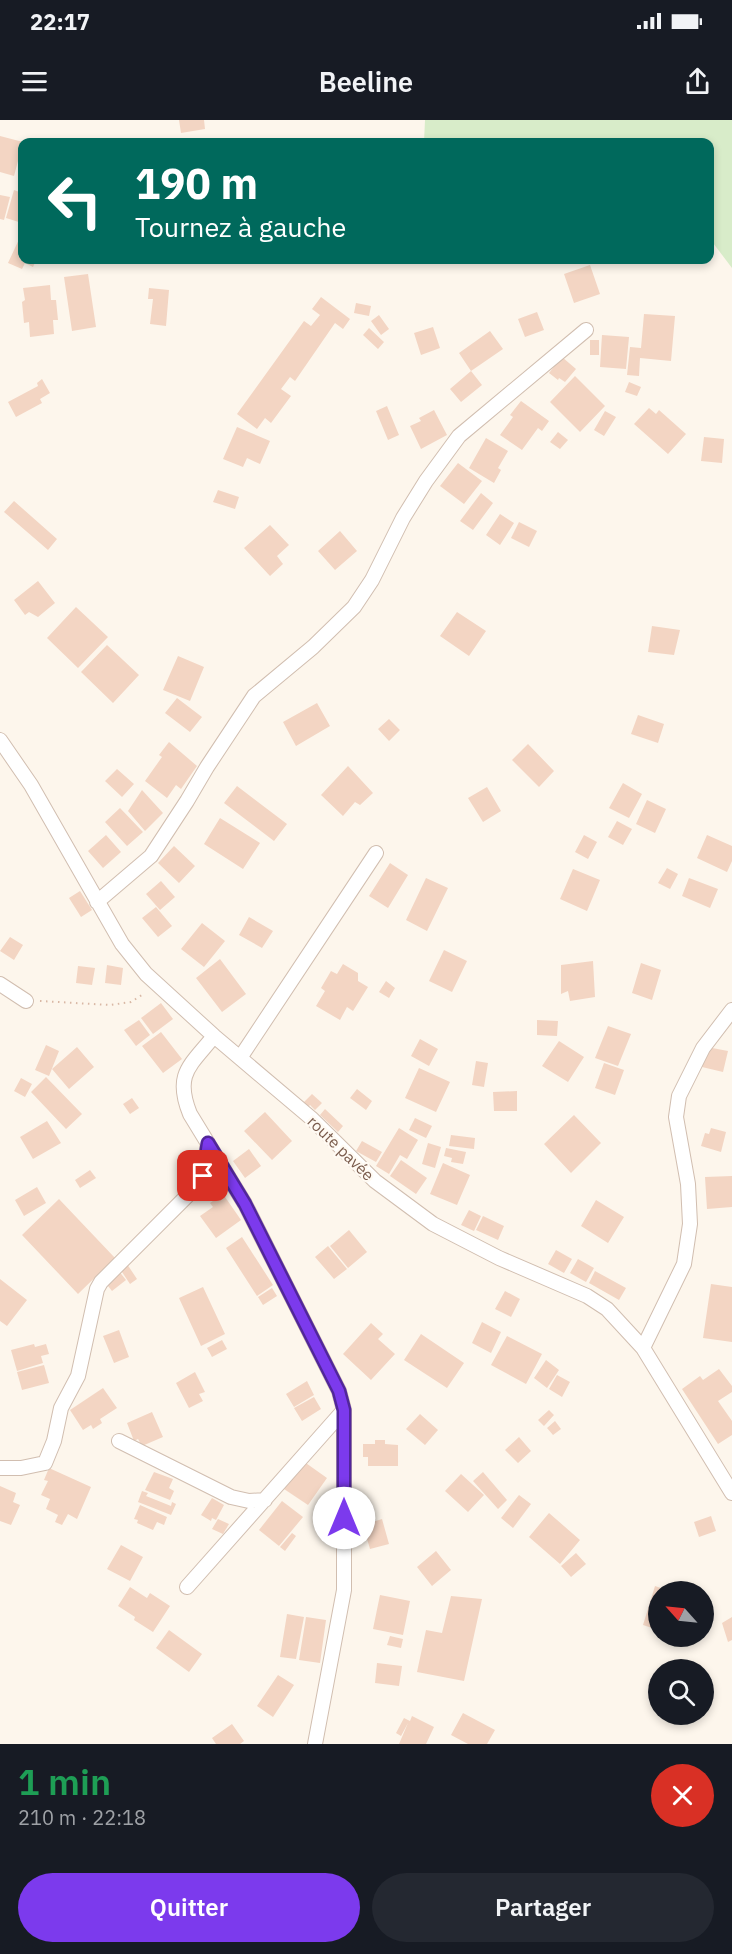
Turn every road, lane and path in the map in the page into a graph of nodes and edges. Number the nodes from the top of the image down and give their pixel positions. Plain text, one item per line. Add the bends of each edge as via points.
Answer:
1 (586, 330) dead end
2 (0, 740) edge
3 (376, 853) dead end
4 (97, 902) junction
5 (0, 984) edge
6 (157, 984) junction
7 (26, 1001) joint
8 (732, 1010) edge
9 (214, 1036) junction
10 (240, 1058) junction
11 (208, 1143) junction
12 (643, 1348) junction
13 (344, 1410) junction
14 (119, 1441) dead end
15 (0, 1468) edge
16 (732, 1493) edge
17 (265, 1500) junction
18 (187, 1587) dead end
19 (315, 1744) edge

1 - 4 street via 459,436 426,481 354,607 254,696 151,856
2 - 4 street, route pavée via 31,785
3 - 10 street
4 - 6 street, route pavée via 122,944
5 - 7 street
6 - 7 path via 131,1002 110,1005
6 - 9 street, route pavée
8 - 12 street via 703,1048 679,1096 676,1117 690,1224 684,1264
9 - 10 street, route pavée
9 - 11 street via 187,1071 182,1089 190,1114
10 - 12 street, route pavée via 311,1118 375,1181 433,1224 587,1296 608,1309
11 - 13 street via 245,1204 339,1391
11 - 15 street via 203,1176 196,1187 97,1289 78,1376 61,1408 45,1463
12 - 16 street, route pavée
13 - 17 street
13 - 19 street via 344,1590
14 - 17 street via 231,1497
17 - 18 street

